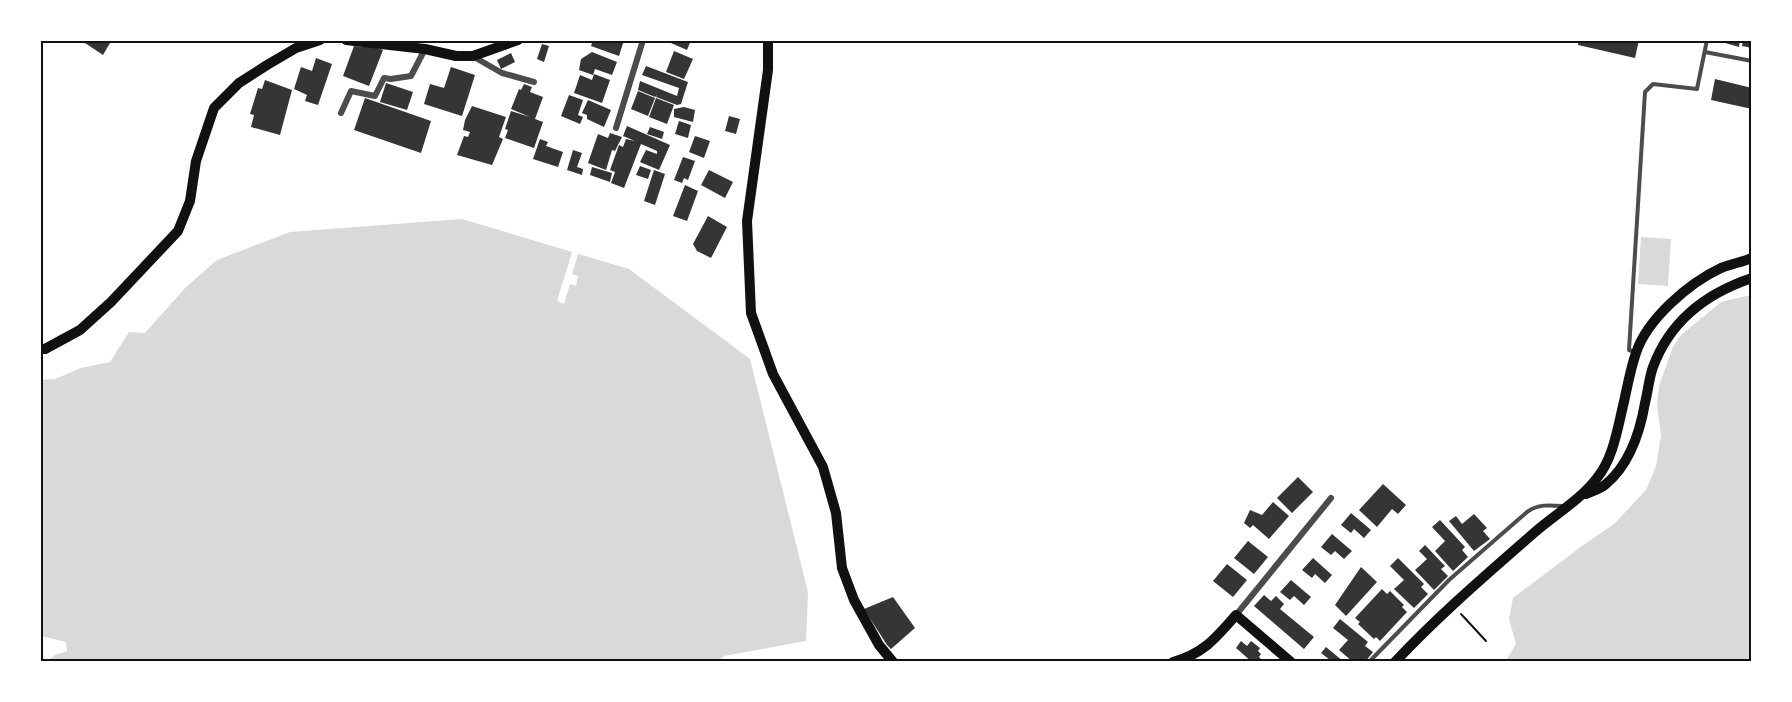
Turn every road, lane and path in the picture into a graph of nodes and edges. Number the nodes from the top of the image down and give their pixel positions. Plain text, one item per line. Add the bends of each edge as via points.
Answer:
1 (320, 40) edge
2 (346, 40) edge
3 (518, 40) edge
4 (643, 40) edge
5 (768, 40) edge
6 (1707, 40) edge
7 (425, 49) junction
8 (1705, 52) junction
9 (474, 56) junction
10 (1752, 61) edge
11 (534, 82) dead end
12 (341, 113) dead end
13 (616, 128) dead end
14 (1752, 258) edge
15 (1752, 278) edge
16 (40, 349) edge
17 (1636, 352) junction
18 (1580, 497) junction
19 (1331, 498) dead end
20 (1568, 506) junction
21 (1452, 605) junction
22 (1236, 615) junction
23 (1486, 641) dead end
24 (893, 662) edge
25 (1173, 662) edge
26 (1291, 662) edge
27 (1369, 662) edge
28 (1395, 662) edge

1 - 16 main road via 296,48 267,65 239,83 214,108 196,161 190,201 178,231 111,303 80,330
2 - 7 main road
3 - 9 main road
4 - 13 street
5 - 24 main road via 768,70 747,221 751,314 772,374 823,467 836,513 842,568 854,600
6 - 8 lane
7 - 9 main road
7 - 12 street via 411,76 384,78 375,96 351,90
8 - 10 lane
8 - 17 lane via 1697,89 1653,84 1645,92 1629,350
9 - 11 street via 502,73
14 - 17 main road via 1721,268 1668,306 1646,332
15 - 18 main road via 1709,296 1670,332 1652,369 1641,424 1629,454 1605,486
17 - 18 main road via 1613,447 1597,479
18 - 20 main road
19 - 22 street
20 - 21 main road
20 - 27 lane via 1532,508 1449,580
21 - 23 path
21 - 28 main road
22 - 25 main road via 1209,645
22 - 26 main road

